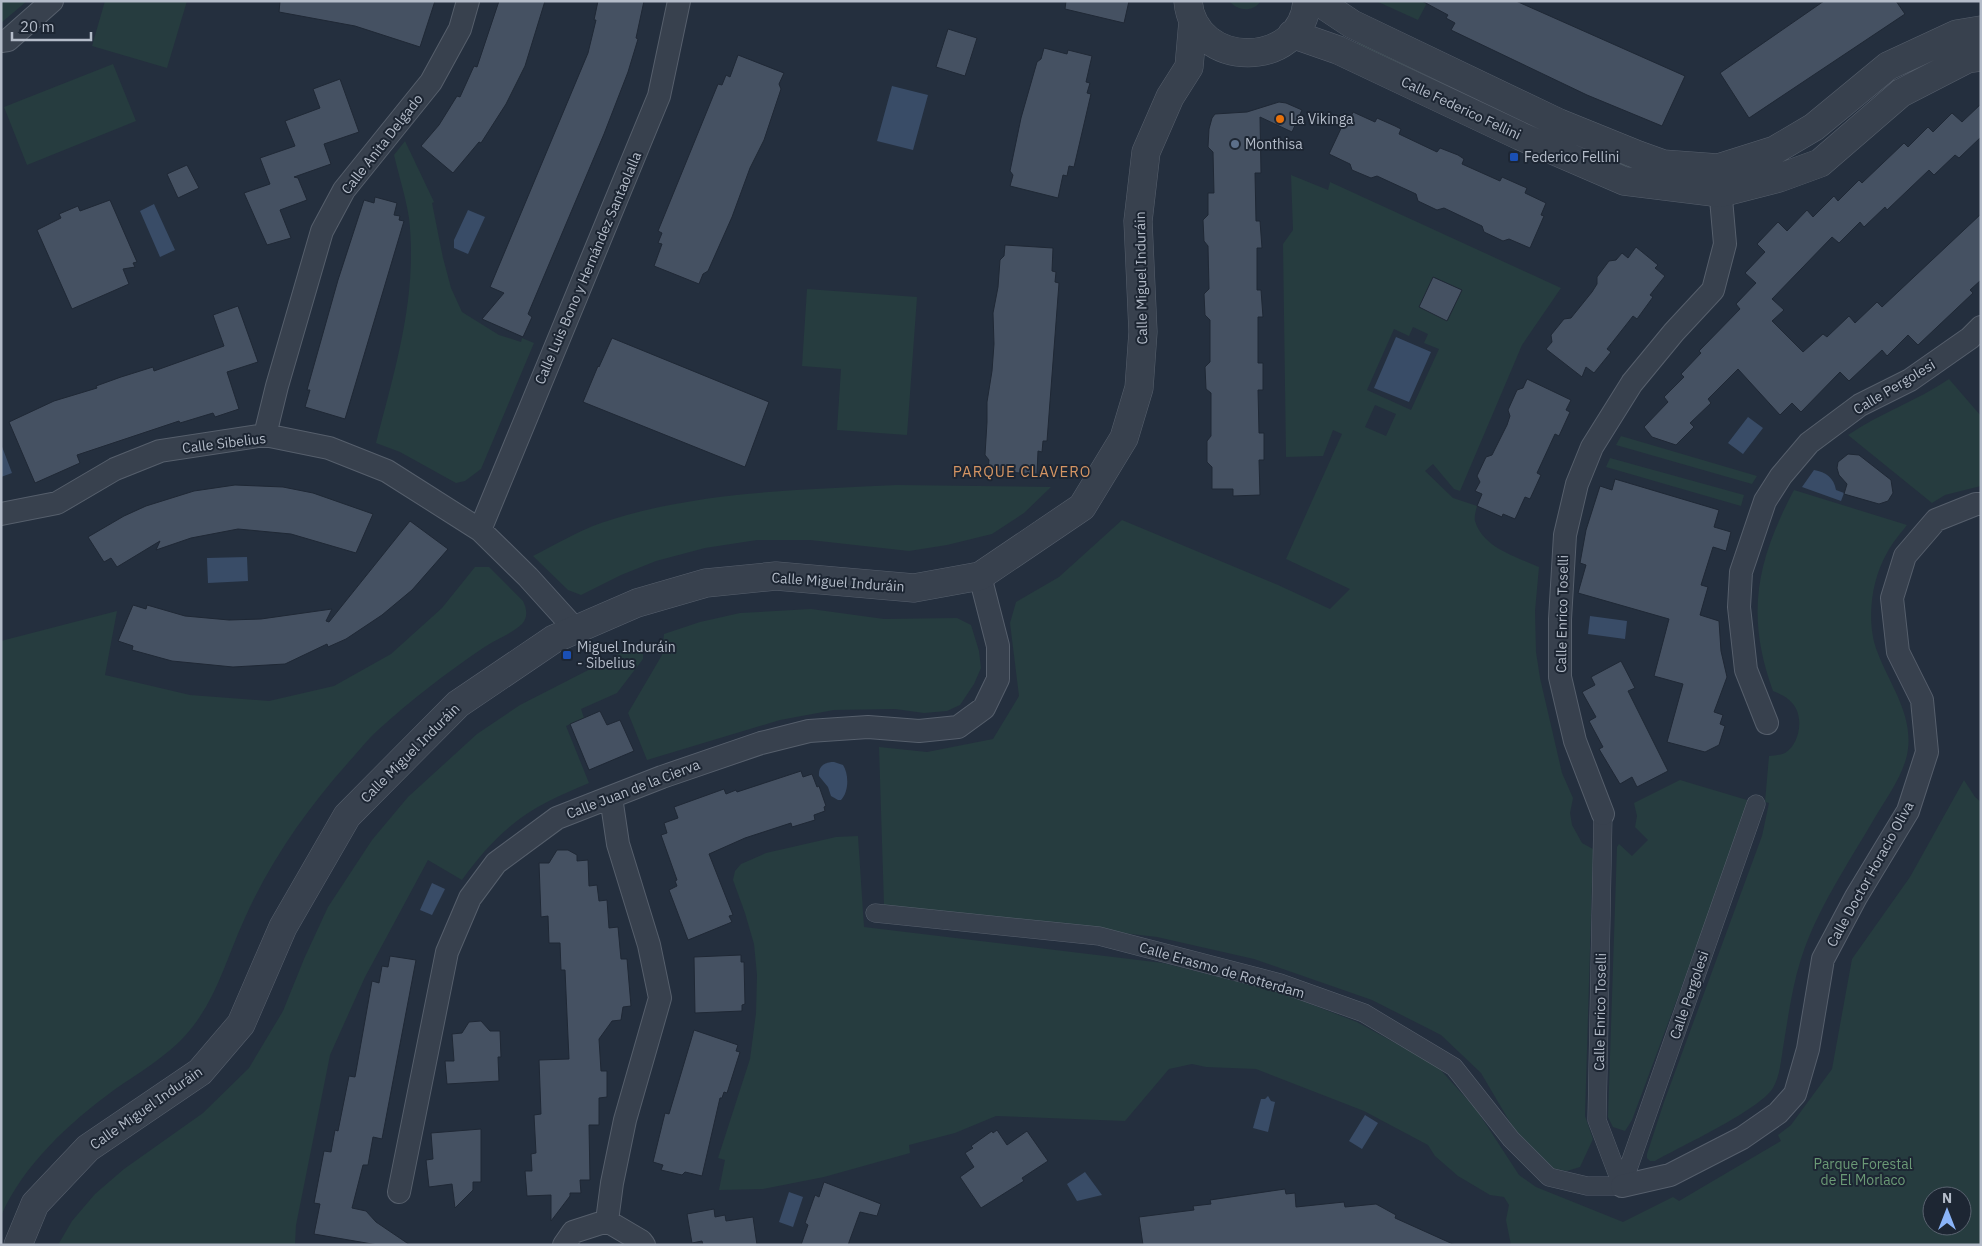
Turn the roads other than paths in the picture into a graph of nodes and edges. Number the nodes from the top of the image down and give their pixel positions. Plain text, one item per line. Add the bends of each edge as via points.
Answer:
1 (52, 1) edge
2 (468, 1) edge
3 (679, 1) edge
4 (1307, 1) edge
5 (1321, 1) edge
6 (1190, 11) edge
7 (1981, 30) edge
8 (1292, 34) junction
9 (1, 41) edge
10 (1235, 52) junction
11 (1981, 57) edge
12 (1189, 67) junction
13 (1719, 181) junction
14 (1981, 327) edge
15 (265, 435) junction
16 (1981, 504) edge
17 (1, 514) edge
18 (480, 530) junction
19 (980, 576) junction
20 (576, 630) junction
21 (1767, 723) dead end
22 (611, 797) junction
23 (1756, 804) dead end
24 (1603, 814) joint
25 (876, 913) dead end
26 (1622, 1186) junction
27 (398, 1192) dead end
28 (607, 1221) junction
29 (18, 1245) edge
30 (564, 1245) edge
31 (644, 1245) edge

1 - 9 street via 8,40
2 - 15 street, Calle Anita Delgado via 460,29 431,82 344,190 322,231
3 - 18 street, Calle Luis Bono y Hernández Santaolalla via 659,96
4 - 8 street via 1302,20
5 - 13 street, Calle Federico Fellini via 1352,24 1559,123 1663,164
6 - 10 street via 1204,36
6 - 12 street
7 - 13 street, Calle Federico Fellini via 1957,34 1888,66 1814,127
8 - 10 street via 1266,51
8 - 13 street, Calle Federico Fellini via 1338,50 1624,181
10 - 12 street
11 - 13 street, Calle Federico Fellini via 1967,59 1901,93 1820,163 1779,178
12 - 19 street, Calle Miguel Induráin via 1170,97 1146,152 1138,221 1144,332 1139,388 1124,438 1082,508
13 - 24 street, Calle Enrico Toselli via 1724,244 1713,290 1632,383 1592,447 1564,535 1560,677 1575,741
14 - 21 street, Calle Pergolesi via 1910,380 1860,405 1810,443 1781,476 1765,501 1741,572 1739,607 1746,670
15 - 17 street, Calle Sibelius via 160,452 115,469 57,503
15 - 18 street, Calle Sibelius via 329,448 387,471
16 - 26 street, Calle Doctor Horacio Oliva via 1936,520 1904,556 1892,598 1898,652 1922,700 1927,752 1908,811 1823,959 1808,1049 1795,1094 1778,1113 1742,1138 1670,1175
18 - 20 street, Calle Sibelius
19 - 20 street, Calle Miguel Induráin via 914,588 776,576 706,582 637,603
19 - 22 street, Calle Juan de la Cierva via 998,646 998,679 984,708 958,727 919,731 868,727 809,731 761,743
20 - 29 street, Calle Miguel Induráin via 554,639 458,704 347,816 283,927 241,1024 200,1072 88,1148 36,1204
22 - 27 street, Calle Juan de la Cierva via 558,818 496,863 470,898 447,952
22 - 28 street via 618,844 649,945 660,998 625,1120
23 - 26 street, Calle Pergolesi
24 - 26 street, Calle Enrico Toselli via 1597,1120
25 - 26 street, Calle Erasmo de Rotterdam via 1100,936 1280,983 1364,1013 1454,1067 1511,1139 1549,1177 1587,1186
28 - 30 street via 572,1232
28 - 31 street

